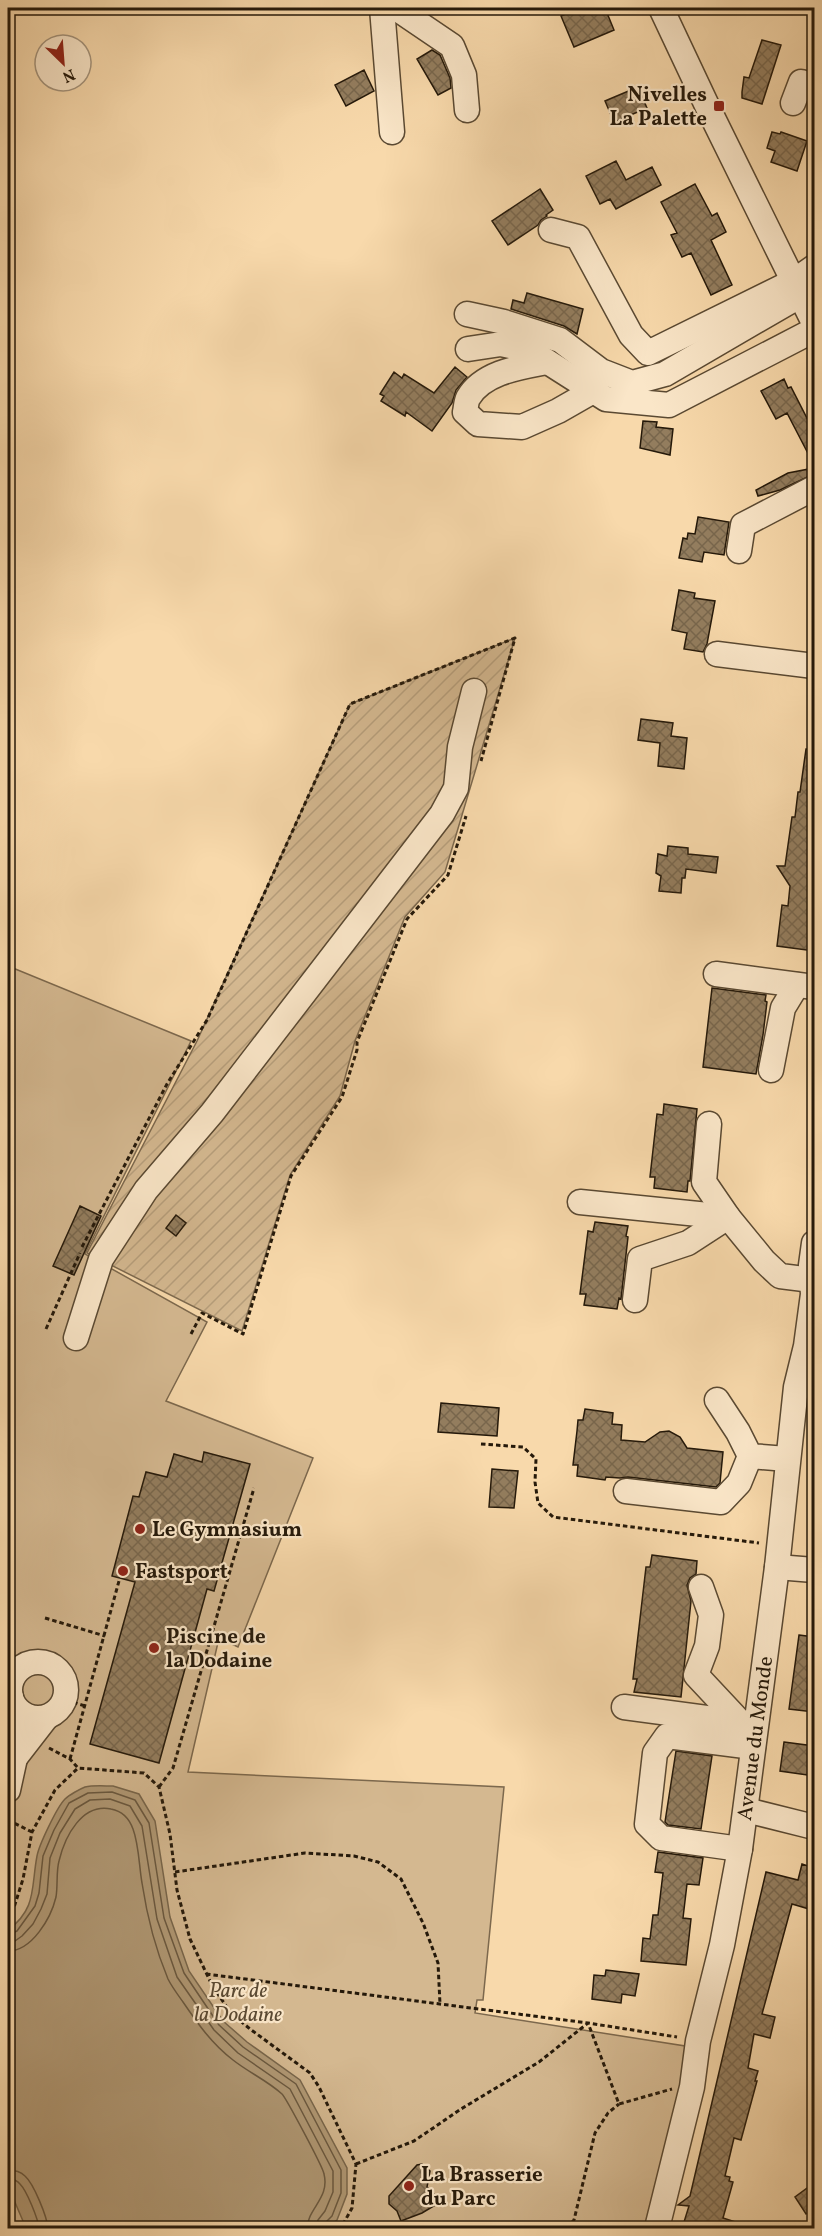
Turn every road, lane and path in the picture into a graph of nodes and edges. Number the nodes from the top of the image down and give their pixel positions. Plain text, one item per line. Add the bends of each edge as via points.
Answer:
1 (382, 8) edge
2 (396, 8) edge
3 (662, 8) edge
4 (814, 86) edge
5 (794, 103) dead end
6 (467, 110) dead end
7 (392, 132) dead end
8 (551, 230) dead end
9 (814, 267) edge
10 (797, 288) junction
11 (467, 314) dead end
12 (814, 323) edge
13 (814, 330) edge
14 (468, 349) dead end
15 (547, 362) junction
16 (592, 391) junction
17 (814, 488) edge
18 (739, 551) dead end
19 (717, 654) dead end
20 (814, 666) edge
21 (474, 692) dead end
22 (716, 974) dead end
23 (806, 986) edge
24 (771, 1071) dead end
25 (709, 1124) dead end
26 (580, 1202) dead end
27 (728, 1217) junction
28 (814, 1243) edge
29 (812, 1280) junction
30 (635, 1300) dead end
31 (76, 1338) dead end
32 (810, 1347) edge
33 (717, 1400) dead end
34 (750, 1456) junction
35 (787, 1459) junction
36 (254, 1488) dead end
37 (626, 1491) dead end
38 (777, 1567) junction
39 (814, 1570) edge
40 (119, 1581) dead end
41 (701, 1587) dead end
42 (45, 1618) dead end
43 (105, 1635) junction
44 (10, 1683) edge
45 (75, 1703) junction
46 (624, 1707) dead end
47 (46, 1718) junction
48 (750, 1731) junction
49 (17, 1746) edge
50 (70, 1759) junction
51 (78, 1768) junction
52 (159, 1787) junction
53 (8, 1790) edge
54 (746, 1810) junction
55 (8, 1820) edge
56 (814, 1827) edge
57 (32, 1832) junction
58 (740, 1849) junction
59 (175, 1872) junction
60 (8, 1919) edge
61 (206, 1974) junction
62 (440, 2004) junction
63 (588, 2023) junction
64 (698, 2041) junction
65 (692, 2087) junction
66 (620, 2104) junction
67 (356, 2164) junction
68 (8, 2222) edge
69 (10, 2229) edge
70 (341, 2229) edge
71 (567, 2229) edge
72 (657, 2229) edge

1 - 7 street
2 - 6 street via 452,46 464,75
3 - 10 street
4 - 5 street via 801,82
8 - 10 street via 578,237 631,335 648,353
9 - 10 street
10 - 11 street via 665,374 632,383 601,371 560,340
10 - 12 street
13 - 16 street via 669,405 606,399
14 - 15 street via 501,344 529,350
15 - 16 street
15 - 16 street via 511,369 483,383 468,398 465,412 478,423 522,427
17 - 18 street via 743,525
19 - 20 street
21 - 31 street via 460,747 456,788 442,814 212,1113 146,1190 101,1259
22 - 23 street
23 - 24 street via 783,1008
25 - 27 street via 704,1182
26 - 27 street
27 - 29 street via 780,1276
27 - 30 street via 688,1243 640,1259
28 - 29 street, Avenue du Monde
29 - 32 street, Avenue du Monde
32 - 35 street, Avenue du Monde via 796,1387
33 - 34 street
34 - 35 street
34 - 37 street via 739,1483 721,1503
35 - 38 street, Avenue du Monde
36 - 52 path via 173,1768
38 - 39 street
38 - 48 street, Avenue du Monde
40 - 43 path
41 - 48 street via 711,1615 707,1646 696,1676
42 - 43 path
43 - 45 path
44 - 45 street via 19,1669 44,1662 61,1672
44 - 47 street via 15,1706 22,1713 30,1718
44 - 49 street
45 - 47 street
45 - 50 path
46 - 48 street
47 - 49 street
48 - 54 street, Avenue du Monde
48 - 58 street via 667,1736 655,1753 647,1824 661,1838
49 - 50 path
49 - 53 street
50 - 51 path
51 - 52 path via 144,1773
51 - 57 path via 55,1790
52 - 59 path
54 - 56 street
54 - 58 street, Avenue du Monde
55 - 57 path
57 - 60 path via 23,1879
58 - 64 street, Avenue du Monde
59 - 61 path via 190,1939
59 - 62 path via 306,1853 378,1862 401,1879 423,1923 438,1963
61 - 62 path
61 - 67 path via 230,2012 310,2073
62 - 63 path
63 - 64 path
63 - 66 path
63 - 67 path via 539,2062 414,2141
64 - 65 street, Avenue du Monde
65 - 66 path
65 - 72 street, Avenue du Monde
66 - 71 path via 608,2113 595,2133 574,2220
67 - 70 path via 352,2208
68 - 69 path

